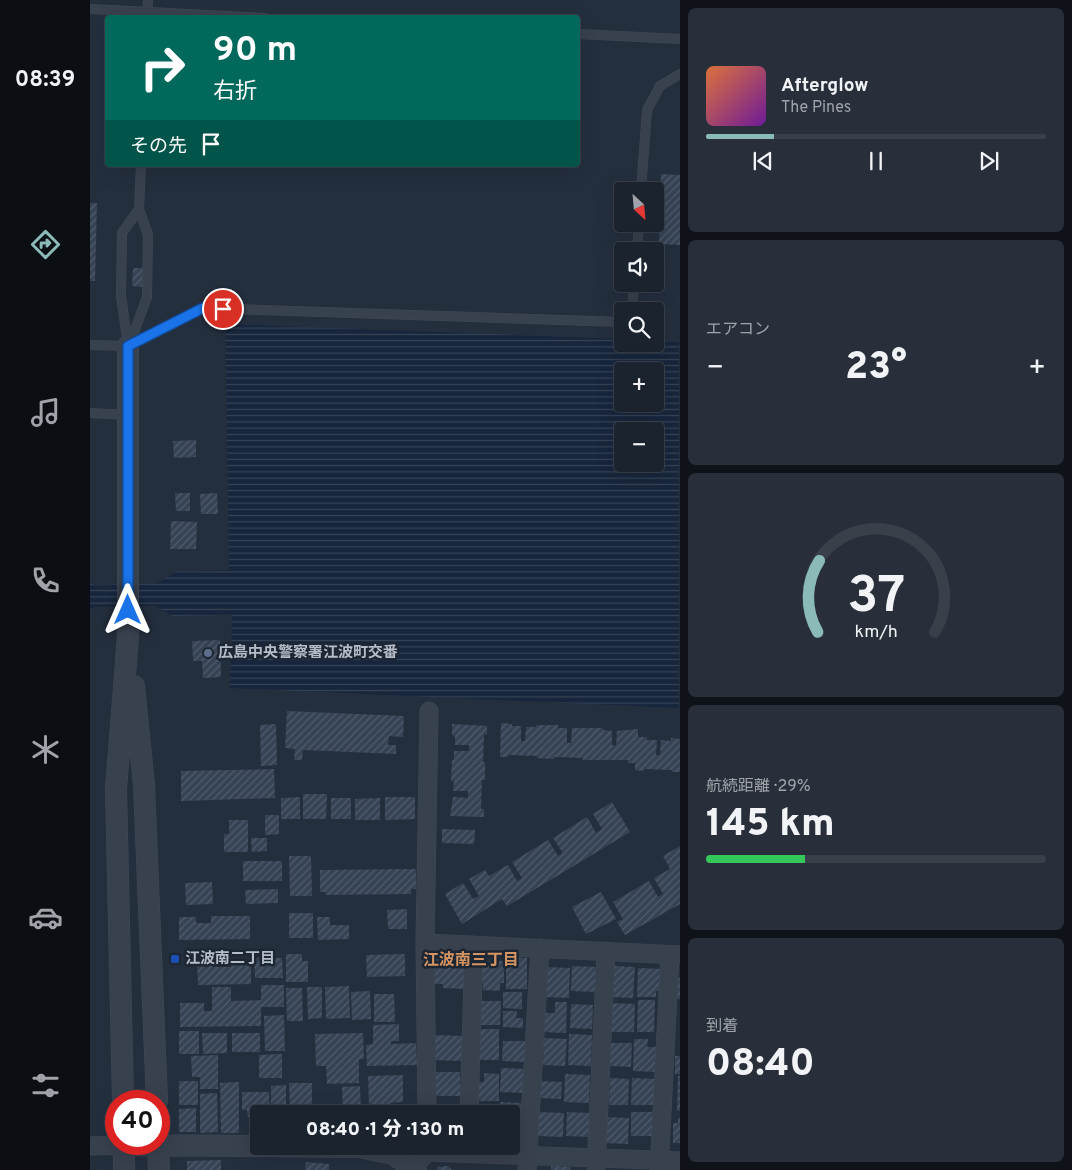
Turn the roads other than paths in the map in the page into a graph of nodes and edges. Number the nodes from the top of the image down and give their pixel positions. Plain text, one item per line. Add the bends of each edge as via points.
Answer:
1 (148, 0) edge
2 (90, 9) edge
3 (147, 14) edge
4 (177, 15) edge
5 (580, 34) edge
6 (680, 39) edge
7 (680, 74) edge
8 (141, 167) edge
9 (642, 182) edge
10 (139, 209) junction
11 (614, 322) edge
12 (90, 345) edge
13 (128, 346) junction
14 (90, 413) edge
15 (128, 415) junction
16 (128, 636) junction
17 (429, 711) dead end
18 (425, 943) junction
19 (474, 945) junction
20 (540, 948) junction
21 (606, 951) junction
22 (675, 955) edge
23 (123, 1090) edge
24 (156, 1090) edge
25 (427, 1105) edge
26 (469, 1105) edge
27 (170, 1145) edge
28 (90, 1146) edge
29 (105, 1146) edge
30 (124, 1155) edge
31 (158, 1155) edge
32 (424, 1155) edge
33 (491, 1155) edge
34 (680, 1161) edge
35 (528, 1163) edge
36 (596, 1164) edge
37 (659, 1165) edge
38 (414, 1168) edge
39 (124, 1170) edge
40 (158, 1170) edge

1 - 3 lane
2 - 3 lane
3 - 4 lane
5 - 6 lane
7 - 9 lane via 660,86 646,110
8 - 10 lane
10 - 13 lane via 148,236 147,297
10 - 13 lane via 122,234 121,296
11 - 13 lane via 203,308
12 - 13 lane
13 - 15 street
14 - 15 lane
15 - 16 street
16 - 23 street via 116,789
16 - 24 street via 144,785
17 - 18 street
18 - 19 street
18 - 25 street
19 - 20 street
19 - 26 street
20 - 21 street
20 - 35 street
21 - 22 street
21 - 36 street
22 - 37 street
27 - 38 street via 359,1147 393,1154
28 - 29 street
30 - 39 street
31 - 40 street
32 - 38 street
33 - 35 street
34 - 37 street
35 - 36 street
36 - 37 street

